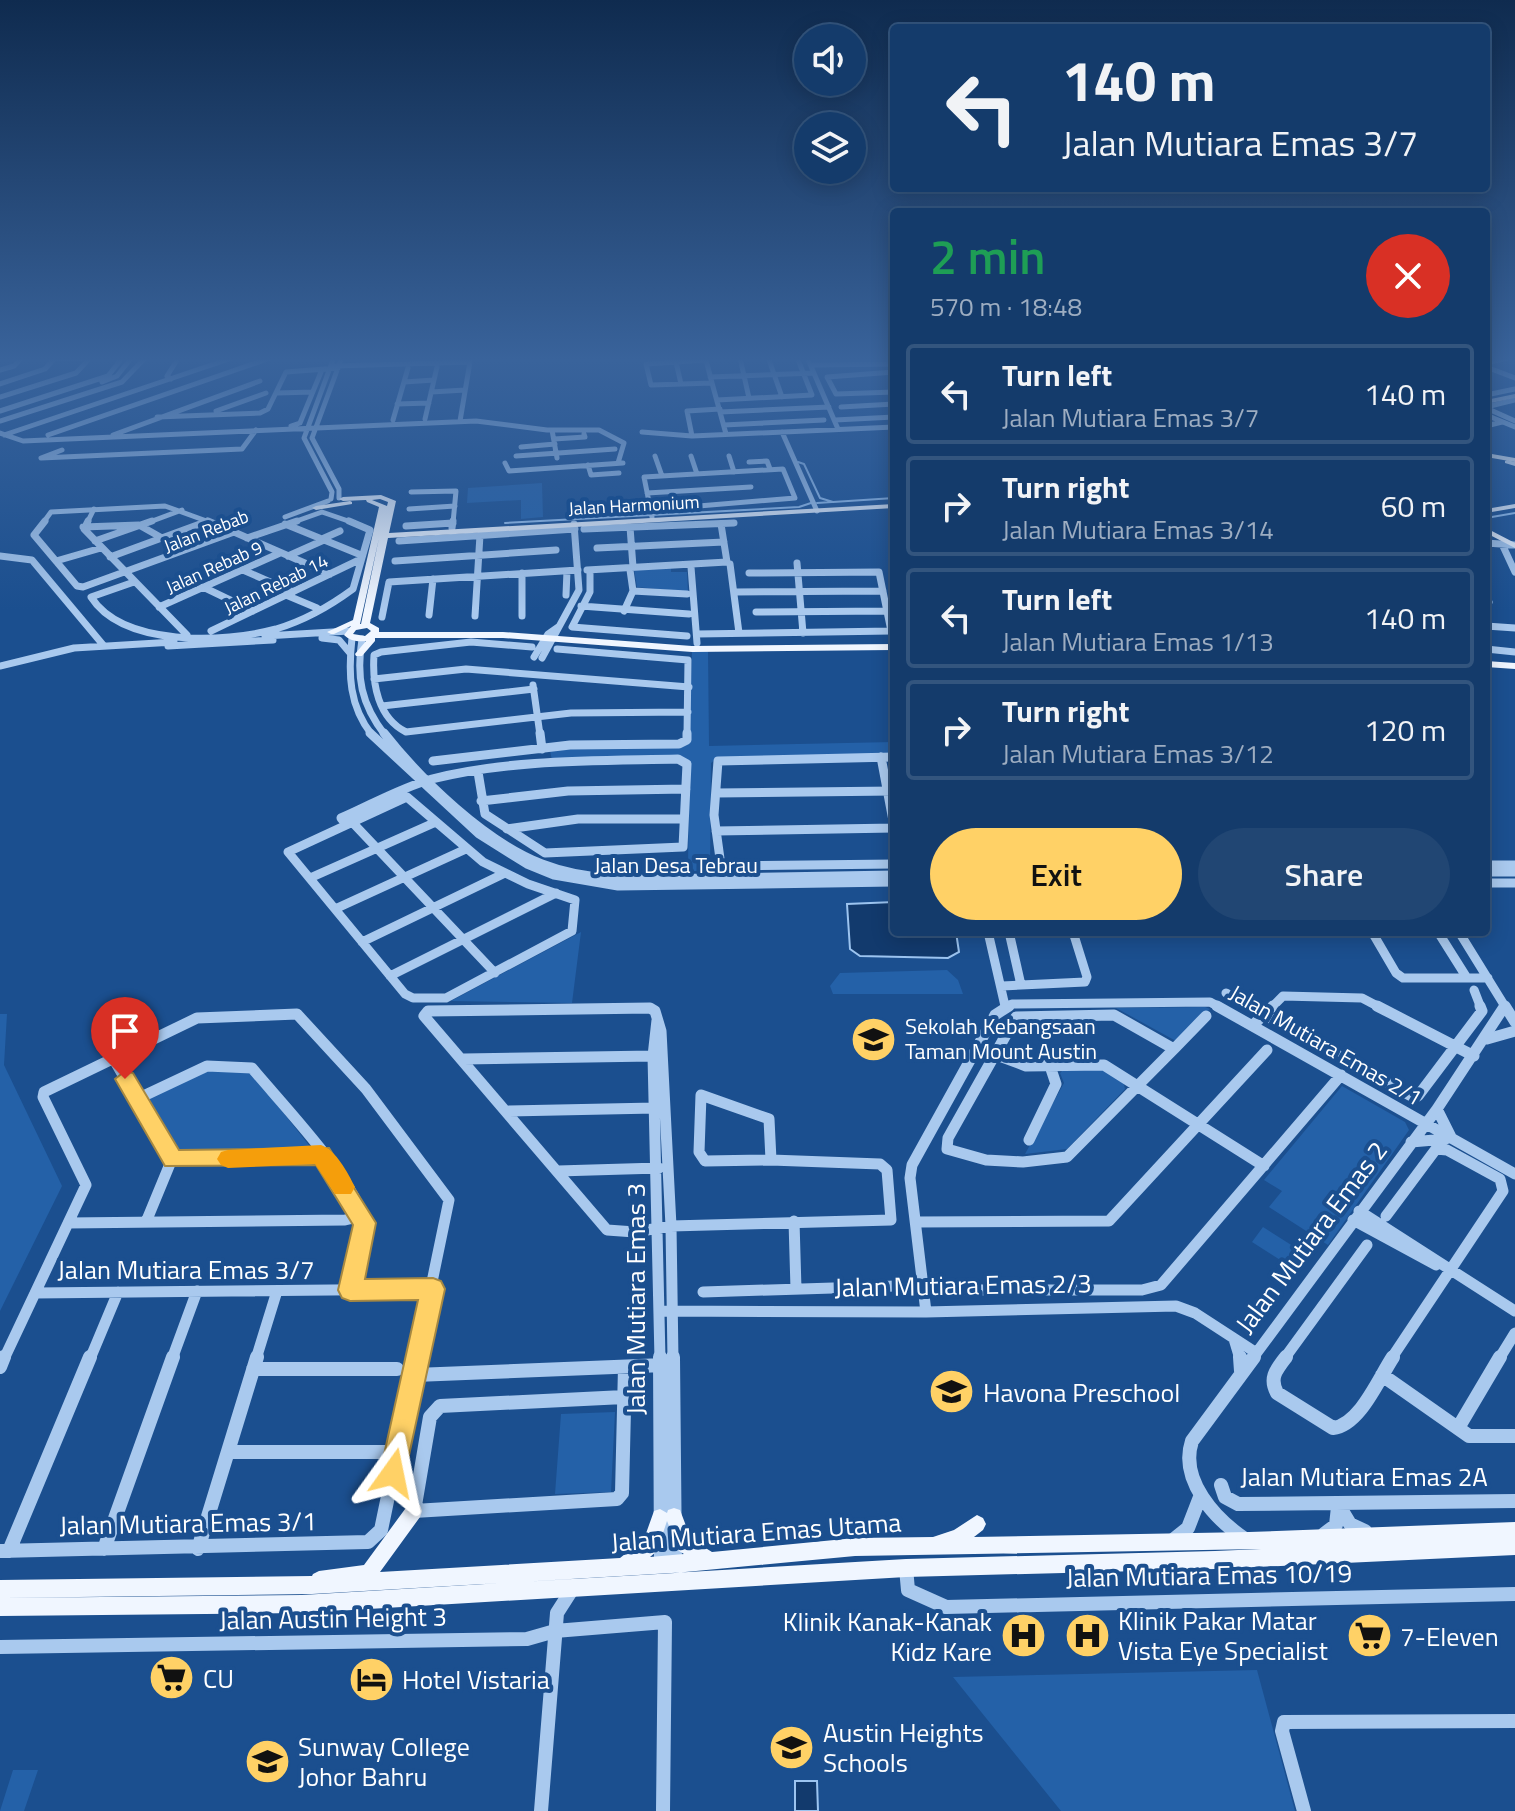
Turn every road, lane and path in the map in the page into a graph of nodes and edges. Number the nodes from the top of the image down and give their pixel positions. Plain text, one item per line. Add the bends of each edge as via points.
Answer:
1 (89, 442) dead end
2 (98, 442) edge
3 (161, 442) edge
4 (248, 442) edge
5 (306, 442) edge
6 (313, 442) edge
7 (539, 442) edge
8 (554, 442) edge
9 (586, 442) edge
10 (622, 442) edge
11 (783, 442) edge
12 (521, 447) dead end
13 (615, 449) dead end
14 (62, 450) dead end
15 (588, 451) junction
16 (153, 453) junction
17 (556, 453) junction
18 (516, 456) dead end
19 (655, 456) dead end
20 (691, 456) dead end
21 (729, 456) dead end
22 (1490, 458) edge
23 (749, 462) dead end
24 (1513, 462) edge
25 (505, 463) dead end
26 (588, 465) junction
27 (558, 467) junction
28 (770, 469) junction
29 (745, 471) junction
30 (734, 472) junction
31 (619, 473) dead end
32 (697, 474) junction
33 (662, 476) junction
34 (751, 487) junction
35 (411, 492) dead end
36 (647, 493) junction
37 (335, 498) junction
38 (361, 500) junction
39 (756, 503) junction
40 (890, 504) edge
41 (1515, 504) edge
42 (455, 506) junction
43 (314, 507) junction
44 (812, 507) junction
45 (1490, 508) edge
46 (94, 509) junction
47 (409, 509) dead end
48 (182, 510) junction
49 (651, 514) junction
50 (208, 521) junction
51 (734, 521) junction
52 (721, 523) junction
53 (285, 524) junction
54 (139, 525) junction
55 (453, 526) junction
56 (83, 527) junction
57 (575, 527) junction
58 (630, 527) junction
59 (584, 529) dead end
60 (1490, 530) edge
61 (340, 531) dead end
62 (401, 533) junction
63 (383, 534) junction
64 (240, 535) junction
65 (480, 535) junction
66 (161, 539) junction
67 (323, 539) junction
68 (724, 542) junction
69 (1490, 543) edge
70 (1502, 544) junction
71 (1515, 544) edge
72 (98, 545) junction
73 (631, 547) junction
74 (597, 548) dead end
75 (556, 550) dead end
76 (183, 552) junction
77 (284, 554) junction
78 (479, 555) junction
79 (0, 556) edge
80 (110, 557) junction
81 (361, 557) junction
82 (56, 561) junction
83 (395, 561) dead end
84 (797, 563) dead end
85 (727, 564) junction
86 (691, 567) dead end
87 (631, 569) junction
88 (243, 570) junction
89 (578, 570) junction
90 (567, 571) junction
91 (1515, 572) edge
92 (522, 573) junction
93 (749, 573) dead end
94 (798, 573) junction
95 (330, 574) junction
96 (478, 576) junction
97 (130, 578) junction
98 (433, 579) junction
99 (203, 587) junction
100 (633, 591) junction
101 (883, 591) junction
102 (734, 592) junction
103 (799, 592) junction
104 (290, 593) junction
105 (687, 594) dead end
106 (566, 595) dead end
107 (572, 605) junction
108 (583, 606) junction
109 (159, 607) junction
110 (317, 608) junction
111 (253, 611) junction
112 (624, 611) junction
113 (887, 611) junction
114 (756, 612) dead end
115 (801, 612) junction
116 (364, 613) junction
117 (689, 614) dead end
118 (429, 615) dead end
119 (475, 616) dead end
120 (522, 616) dead end
121 (382, 617) dead end
122 (890, 626) edge
123 (1490, 626) edge
124 (1515, 628) edge
125 (401, 630) junction
126 (355, 633) junction
127 (739, 633) junction
128 (803, 633) junction
129 (204, 634) junction
130 (378, 634) junction
131 (187, 635) junction
132 (326, 635) junction
133 (552, 635) junction
134 (687, 636) dead end
135 (96, 638) junction
136 (702, 639) junction
137 (890, 640) edge
138 (890, 640) edge
139 (890, 640) edge
140 (74, 648) junction
141 (103, 648) junction
142 (557, 649) dead end
143 (1515, 652) edge
144 (355, 654) junction
145 (538, 656) junction
146 (1490, 656) edge
147 (1490, 657) edge
148 (1515, 664) edge
149 (0, 668) edge
150 (529, 675) junction
151 (374, 679) junction
152 (689, 687) junction
153 (534, 689) junction
154 (382, 706) junction
155 (688, 712) junction
156 (537, 718) junction
157 (542, 749) junction
158 (881, 757) junction
159 (890, 757) edge
160 (433, 761) dead end
161 (478, 772) junction
162 (426, 782) junction
163 (890, 788) edge
164 (686, 789) junction
165 (890, 791) edge
166 (716, 793) junction
167 (481, 801) junction
168 (350, 819) junction
169 (684, 819) junction
170 (436, 822) junction
171 (890, 827) edge
172 (507, 829) junction
173 (716, 831) junction
174 (377, 848) junction
175 (466, 849) junction
176 (890, 864) edge
177 (1490, 865) edge
178 (1515, 865) edge
179 (1490, 872) edge
180 (1515, 872) edge
181 (503, 874) junction
182 (890, 875) edge
183 (405, 877) junction
184 (310, 878) junction
185 (664, 882) junction
186 (890, 882) edge
187 (1490, 883) edge
188 (1515, 883) edge
189 (556, 893) junction
190 (433, 908) junction
191 (335, 909) junction
192 (989, 936) edge
193 (1010, 936) edge
194 (1074, 936) edge
195 (1374, 936) edge
196 (1441, 936) edge
197 (1462, 936) edge
198 (463, 939) junction
199 (362, 942) junction
200 (495, 973) junction
201 (390, 976) junction
202 (1467, 978) junction
203 (1488, 978) junction
204 (1021, 985) junction
205 (1002, 986) junction
206 (1474, 990) dead end
207 (1226, 993) dead end
208 (1005, 1006) junction
209 (1504, 1007) junction
210 (1263, 1013) junction
211 (656, 1014) junction
212 (1206, 1016) dead end
213 (1515, 1022) edge
214 (1253, 1025) junction
215 (1515, 1031) edge
216 (1487, 1039) junction
217 (1454, 1045) junction
218 (1174, 1049) junction
219 (1267, 1050) dead end
220 (994, 1054) junction
221 (653, 1056) junction
222 (1474, 1056) junction
223 (113, 1058) junction
224 (464, 1059) junction
225 (1050, 1066) junction
226 (1338, 1079) junction
227 (1137, 1086) junction
228 (137, 1099) junction
229 (655, 1108) junction
230 (1398, 1109) junction
231 (1437, 1109) junction
232 (509, 1111) junction
233 (1425, 1124) junction
234 (1199, 1125) junction
235 (1029, 1140) dead end
236 (1453, 1140) junction
237 (1411, 1142) junction
238 (321, 1154) junction
239 (172, 1159) junction
240 (771, 1160) junction
241 (1264, 1166) junction
242 (659, 1168) junction
243 (558, 1171) junction
244 (1515, 1174) edge
245 (1500, 1179) junction
246 (1376, 1188) junction
247 (1515, 1188) edge
248 (362, 1216) junction
249 (1356, 1216) junction
250 (794, 1221) junction
251 (146, 1222) junction
252 (916, 1222) junction
253 (68, 1223) junction
254 (1383, 1226) junction
255 (665, 1228) junction
256 (1337, 1241) junction
257 (1367, 1245) dead end
258 (1450, 1271) junction
259 (896, 1286) dead end
260 (433, 1289) junction
261 (796, 1289) junction
262 (350, 1290) junction
263 (947, 1290) dead end
264 (197, 1291) junction
265 (277, 1291) junction
266 (118, 1292) junction
267 (703, 1292) dead end
268 (35, 1293) junction
269 (665, 1311) junction
270 (1515, 1311) edge
271 (926, 1312) junction
272 (1515, 1333) edge
273 (1268, 1335) junction
274 (1232, 1336) junction
275 (1255, 1352) junction
276 (665, 1365) junction
277 (0, 1367) edge
278 (625, 1367) junction
279 (253, 1369) junction
280 (397, 1369) dead end
281 (1240, 1374) junction
282 (415, 1375) junction
283 (1382, 1375) junction
284 (624, 1397) junction
285 (1458, 1428) junction
286 (1515, 1436) edge
287 (228, 1452) junction
288 (398, 1452) junction
289 (1221, 1485) dead end
290 (1200, 1497) junction
291 (1515, 1501) edge
292 (1338, 1504) junction
293 (414, 1511) junction
294 (667, 1517) junction
295 (977, 1524) dead end
296 (1515, 1531) edge
297 (1380, 1535) junction
298 (1317, 1538) junction
299 (1249, 1541) junction
300 (1168, 1543) junction
301 (980, 1546) junction
302 (1515, 1546) edge
303 (927, 1547) junction
304 (104, 1549) junction
305 (198, 1549) junction
306 (5, 1551) edge
307 (712, 1561) junction
308 (1003, 1564) junction
309 (623, 1567) junction
310 (906, 1568) junction
311 (668, 1572) junction
312 (312, 1585) junction
313 (573, 1588) junction
314 (0, 1589) edge
315 (1515, 1594) edge
316 (0, 1607) edge
317 (555, 1631) junction
318 (0, 1647) edge
319 (1515, 1721) edge
320 (541, 1811) edge
321 (663, 1811) edge
322 (1304, 1811) edge

1 - 2 street
3 - 16 street
4 - 16 street via 242,449
5 - 37 street
6 - 37 street
7 - 12 street
8 - 17 street
9 - 15 street
10 - 26 street via 621,463
11 - 44 street
13 - 15 street
14 - 16 street via 41,458
15 - 17 street
17 - 18 street
17 - 27 street
19 - 33 street
20 - 32 street
21 - 30 street
22 - 24 highway
23 - 28 street via 767,461
25 - 27 street via 509,471
26 - 27 street
26 - 31 street via 591,475
28 - 29 street
28 - 39 street via 783,469 794,500
29 - 30 street
29 - 34 street
30 - 32 street
32 - 33 street
33 - 36 street via 644,477
34 - 36 street
34 - 39 street
35 - 42 street via 454,490
36 - 49 street
37 - 38 main road, Jalan Rebab
37 - 43 street, Jalan Rebab
37 - 43 street
38 - 43 main road
38 - 63 main road via 382,504
38 - 63 main road, Jalan Rebab via 392,500
39 - 49 street
40 - 44 main road, Jalan Harmonium
41 - 45 main road
42 - 47 street
42 - 55 street
43 - 64 street, Jalan Rebab
44 - 49 main road, Jalan Harmonium
44 - 51 main road, Jalan Harmonium
46 - 48 street
46 - 56 street
46 - 82 street via 49,514 34,535
48 - 50 street
48 - 54 street
49 - 55 main road, Jalan Harmonium
50 - 64 street
50 - 66 street
51 - 52 street
51 - 57 main road, Jalan Harmonium
52 - 58 street
52 - 68 street
53 - 64 street
53 - 67 street
53 - 81 street via 332,513 370,530
54 - 56 street
54 - 66 street
54 - 72 street
55 - 62 main road, Jalan Harmonium
56 - 72 street
57 - 62 main road, Jalan Harmonium
57 - 65 street
57 - 89 street
58 - 59 street
58 - 73 street
60 - 71 main road
61 - 67 street, Jalan Rebab 9
62 - 63 main road
62 - 63 main road
62 - 65 street
63 - 116 main road
64 - 76 street
64 - 77 street
64 - 97 street, Jalan Rebab
65 - 78 street
66 - 76 street
66 - 80 street
67 - 77 street, Jalan Rebab 9
67 - 81 street
68 - 73 street
68 - 85 street
69 - 70 street
70 - 71 street
70 - 91 street
72 - 80 street
72 - 82 street
73 - 74 street
73 - 87 street
75 - 78 street
76 - 97 street
77 - 88 street, Jalan Rebab 9
77 - 95 street
78 - 83 street
78 - 96 street
79 - 135 street via 32,560
80 - 97 street
81 - 95 street, Jalan Rebab 14
81 - 110 street via 353,589
82 - 97 street via 77,586
84 - 94 street
85 - 87 street
85 - 102 street
86 - 136 street
87 - 100 street
87 - 108 street via 588,572 590,592
88 - 99 street, Jalan Rebab 9
88 - 104 street
89 - 90 street
89 - 107 street via 579,590
90 - 92 street
90 - 106 street
92 - 96 street
92 - 120 street
93 - 94 street
94 - 101 street via 879,572
94 - 103 street
95 - 104 street, Jalan Rebab 14
96 - 98 street
96 - 119 street
97 - 109 street
97 - 131 street via 90,599 111,623 168,637
98 - 118 street
98 - 121 street via 389,582
99 - 109 street, Jalan Rebab 9
99 - 111 street
100 - 105 street
100 - 112 street
101 - 103 street
101 - 113 street
102 - 103 street
102 - 127 street
103 - 115 street
104 - 110 street
104 - 111 street, Jalan Rebab 14
107 - 108 street
107 - 133 street
108 - 112 street
108 - 134 street via 572,627
109 - 131 street
110 - 129 street via 272,630
111 - 129 street, Jalan Rebab 14
112 - 117 street
113 - 115 street
113 - 122 street
114 - 115 street
115 - 128 street
116 - 125 main road via 380,625
116 - 126 main road
116 - 132 main road
123 - 124 street
125 - 130 main road
125 - 133 main road
126 - 130 main road
126 - 130 main road
126 - 132 street
126 - 144 street, Jalan Desa Tebrau
127 - 128 street
127 - 136 street
128 - 139 street
129 - 131 street
130 - 133 main road
130 - 144 main road
132 - 141 street
132 - 144 street
133 - 136 main road
133 - 138 main road via 692,649
133 - 145 street
135 - 140 street
135 - 141 street
136 - 137 main road
140 - 141 street
140 - 149 street
141 - 149 street
142 - 152 street via 688,660
143 - 146 street
144 - 162 street, Jalan Desa Tebrau via 351,694 358,714
145 - 150 street
145 - 151 street via 471,642 376,653
147 - 148 main road
150 - 151 street via 466,669
150 - 152 street
150 - 153 street
151 - 154 street
152 - 155 street
153 - 154 street
153 - 156 street
154 - 156 street via 402,732
155 - 156 street
155 - 157 street via 683,743
156 - 157 street
157 - 160 street
158 - 159 street
158 - 163 street
158 - 166 street via 722,760 716,766
161 - 162 street
161 - 164 street via 575,761 682,760 687,764
161 - 167 street
162 - 168 street
162 - 185 street, Jalan Desa Tebrau via 535,861 604,878
164 - 167 street via 568,791
164 - 169 street
165 - 166 street
166 - 173 street
167 - 172 street via 485,814
168 - 170 street via 410,798
168 - 174 street
168 - 184 street via 288,852
169 - 172 street via 578,819
169 - 172 street via 683,847 678,850 555,855
170 - 174 street
170 - 175 street
171 - 173 street
173 - 176 street via 721,866
174 - 183 street
174 - 184 street
175 - 181 street
175 - 183 street
177 - 178 street
179 - 180 street
181 - 189 street
181 - 190 street
182 - 185 street, Jalan Desa Tebrau
183 - 190 street
183 - 191 street
184 - 191 street
185 - 186 street, Jalan Desa Tebrau
187 - 188 street
189 - 198 street
189 - 200 street via 577,901 574,928
190 - 198 street
190 - 199 street
191 - 199 street
192 - 205 street
193 - 204 street
194 - 204 street via 1087,980
195 - 202 street via 1403,978
196 - 202 street
197 - 203 street
198 - 200 street
198 - 201 street
199 - 201 street
200 - 201 street via 446,998 409,996
202 - 203 street
203 - 209 street
204 - 205 street
205 - 208 street
206 - 217 street via 1482,1009
207 - 210 street
208 - 214 street, Jalan Mutiara Emas 2/1 via 1198,1000
208 - 252 street via 914,1159 910,1178
209 - 213 street
209 - 216 street, Jalan Mutiara Emas 2
210 - 214 street
210 - 217 street via 1283,996 1359,997
210 - 217 street via 1413,1097
211 - 221 street, Jalan Mutiara Emas 3
211 - 224 street via 650,1008 425,1013
211 - 255 street, Jalan Mutiara Emas 3
212 - 218 street
214 - 226 street, Jalan Mutiara Emas 2/1
215 - 216 street
216 - 222 street, Jalan Mutiara Emas 2
217 - 222 street
218 - 220 street via 1113,1015 1024,1015 1012,1021
218 - 227 street
219 - 234 street
220 - 225 street via 1026,1066
220 - 227 street via 946,1142 949,1152 979,1160 1064,1158
221 - 224 street
221 - 229 street, Jalan Mutiara Emas 3
222 - 231 street, Jalan Mutiara Emas 2
223 - 228 street
223 - 253 street via 44,1092 86,1181
223 - 260 street via 203,1016 302,1016 366,1089 449,1200
224 - 232 street
225 - 227 street via 1102,1065
225 - 235 street via 1056,1085
226 - 230 street, Jalan Mutiara Emas 2/1
226 - 241 street
227 - 234 street
228 - 238 street via 207,1066 248,1066
228 - 239 street
229 - 232 street
229 - 242 street, Jalan Mutiara Emas 3
230 - 231 street via 1424,1114
230 - 233 street, Jalan Mutiara Emas 2/1
230 - 237 street via 1412,1126
231 - 233 street, Jalan Mutiara Emas 2
231 - 236 street
232 - 243 street
233 - 236 street, Jalan Mutiara Emas 2/1
233 - 237 street, Jalan Mutiara Emas 2
234 - 241 street
234 - 252 street via 1109,1221
236 - 237 street
236 - 244 street, Jalan Mutiara Emas 2/1
237 - 246 street, Jalan Mutiara Emas 2
238 - 239 street
238 - 248 street
239 - 251 street
240 - 240 street via 770,1122 765,1117 701,1095 705,1161
240 - 250 street via 880,1164 887,1170 891,1220
241 - 263 street via 1171,1277 1156,1287
242 - 243 street
242 - 255 street, Jalan Mutiara Emas 3
243 - 255 street via 607,1230
245 - 247 street
245 - 254 street via 1436,1149
245 - 258 street via 1503,1191
246 - 249 street, Jalan Mutiara Emas 2
246 - 254 street via 1372,1208
248 - 251 street
248 - 262 street via 365,1231
249 - 254 street
249 - 256 street, Jalan Mutiara Emas 2
250 - 255 street
250 - 261 street
251 - 253 street
252 - 271 street
253 - 268 street
254 - 256 street via 1346,1232
254 - 258 street
255 - 269 street, Jalan Mutiara Emas 3
256 - 273 street, Jalan Mutiara Emas 2
257 - 283 street via 1273,1375 1272,1384 1277,1393 1333,1428 1352,1419
258 - 270 street
258 - 283 street
259 - 261 street
260 - 262 street, Jalan Mutiara Emas 3/7
260 - 282 street
261 - 267 street
262 - 265 street, Jalan Mutiara Emas 3/7
264 - 265 street, Jalan Mutiara Emas 3/7
264 - 266 street, Jalan Mutiara Emas 3/7
264 - 304 street
265 - 279 street
266 - 268 street, Jalan Mutiara Emas 3/7
266 - 306 street
268 - 277 street
269 - 271 street, Jalan Mutiara Emas 2/3
269 - 276 street, Jalan Mutiara Emas 3
271 - 274 street, Jalan Mutiara Emas 2/3 via 1176,1306
272 - 285 street
273 - 274 street via 1252,1341
273 - 275 street, Jalan Mutiara Emas 2
274 - 275 street, Jalan Mutiara Emas 2/3
274 - 281 street via 1240,1350
275 - 281 street, Jalan Mutiara Emas 2
276 - 278 street
276 - 294 street, Jalan Mutiara Emas 3
278 - 282 street
278 - 284 street
279 - 280 street
279 - 287 street
281 - 290 street, Jalan Mutiara Emas 2 via 1189,1447
282 - 288 street
283 - 285 street
284 - 293 street via 440,1406 430,1417
284 - 293 street via 622,1493 617,1499
285 - 286 street via 1469,1436
287 - 288 street
287 - 305 street
288 - 305 street, Jalan Mutiara Emas 3/1 via 381,1530 368,1542
289 - 292 street, Jalan Mutiara Emas 2A via 1225,1497 1238,1504
290 - 299 street, Jalan Mutiara Emas 2 via 1218,1521
290 - 300 street via 1188,1528
291 - 292 street, Jalan Mutiara Emas 2A
292 - 297 street via 1350,1524
292 - 298 street via 1336,1525
293 - 312 main road via 369,1573 322,1577
294 - 307 main road via 685,1545
294 - 309 main road via 651,1545
294 - 311 street, Jalan Mutiara Emas 3
295 - 303 main road via 958,1538
296 - 297 main road, Jalan Mutiara Emas Utama
297 - 298 main road, Jalan Mutiara Emas Utama
298 - 299 main road, Jalan Mutiara Emas Utama
299 - 300 main road, Jalan Mutiara Emas Utama
300 - 301 main road, Jalan Mutiara Emas Utama
301 - 303 main road, Jalan Mutiara Emas Utama
301 - 308 main road
302 - 308 main road, Jalan Mutiara Emas Utama
303 - 307 main road, Jalan Mutiara Emas Utama via 855,1547
304 - 305 street, Jalan Mutiara Emas 3/1
304 - 306 street, Jalan Mutiara Emas 3/1
307 - 311 main road, Jalan Mutiara Emas Utama
308 - 310 main road, Jalan Mutiara Emas Utama
309 - 311 main road, Jalan Mutiara Emas Utama
309 - 312 main road, Jalan Mutiara Emas Utama
310 - 311 main road, Jalan Mutiara Emas Utama
310 - 315 street, Jalan Mutiara Emas 10/19 via 908,1590 946,1607
311 - 313 main road, Jalan Mutiara Emas Utama
312 - 314 main road, Jalan Mutiara Emas Utama
313 - 316 main road, Jalan Mutiara Emas Utama via 302,1604
313 - 317 street via 557,1613
317 - 318 street, Jalan Austin Height 3 via 527,1639
317 - 320 street
317 - 321 street, Jalan Austin Height 3 via 665,1622
319 - 322 street via 1284,1722 1281,1728

